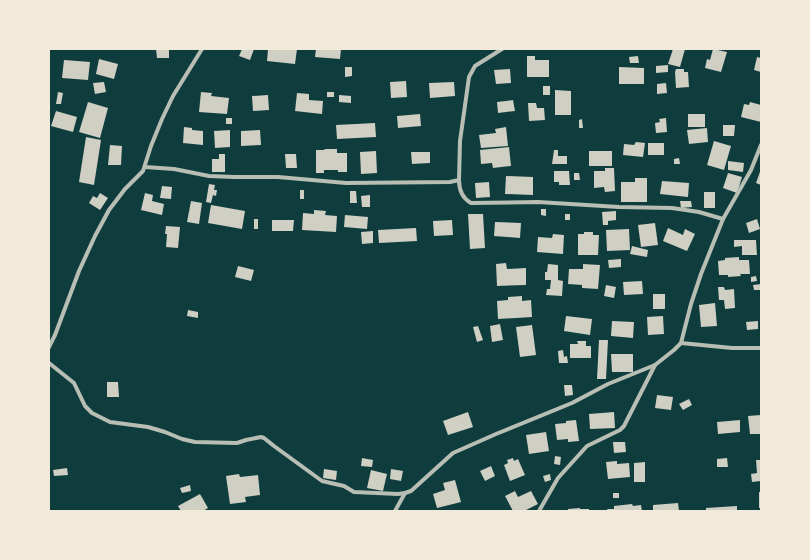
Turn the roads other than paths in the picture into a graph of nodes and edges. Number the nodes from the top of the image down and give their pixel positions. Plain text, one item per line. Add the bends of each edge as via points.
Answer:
1 (202, 49) edge
2 (502, 49) edge
3 (761, 145) edge
4 (145, 167) junction
5 (459, 180) junction
6 (723, 219) junction
7 (681, 343) junction
8 (49, 347) edge
9 (756, 348) junction
10 (761, 348) edge
11 (761, 351) edge
12 (49, 364) edge
13 (655, 365) junction
14 (405, 493) junction
15 (395, 511) edge
16 (539, 511) edge

1 - 4 street via 173,96 151,146
2 - 5 street via 475,66 469,77 460,142
3 - 6 street via 751,170
4 - 5 street via 234,178 278,177 346,183
4 - 8 street via 109,210 94,236
5 - 6 street via 461,194 471,203 538,202 672,208
6 - 7 street via 701,274
7 - 9 street
7 - 13 street
9 - 10 street
9 - 11 street
12 - 14 street via 74,384 85,406 92,413 110,422 154,429 182,440 195,442 237,443 264,438 322,481 344,486 356,492
13 - 14 street via 453,453 411,491
13 - 16 street via 624,426 587,446 558,478
14 - 15 street

